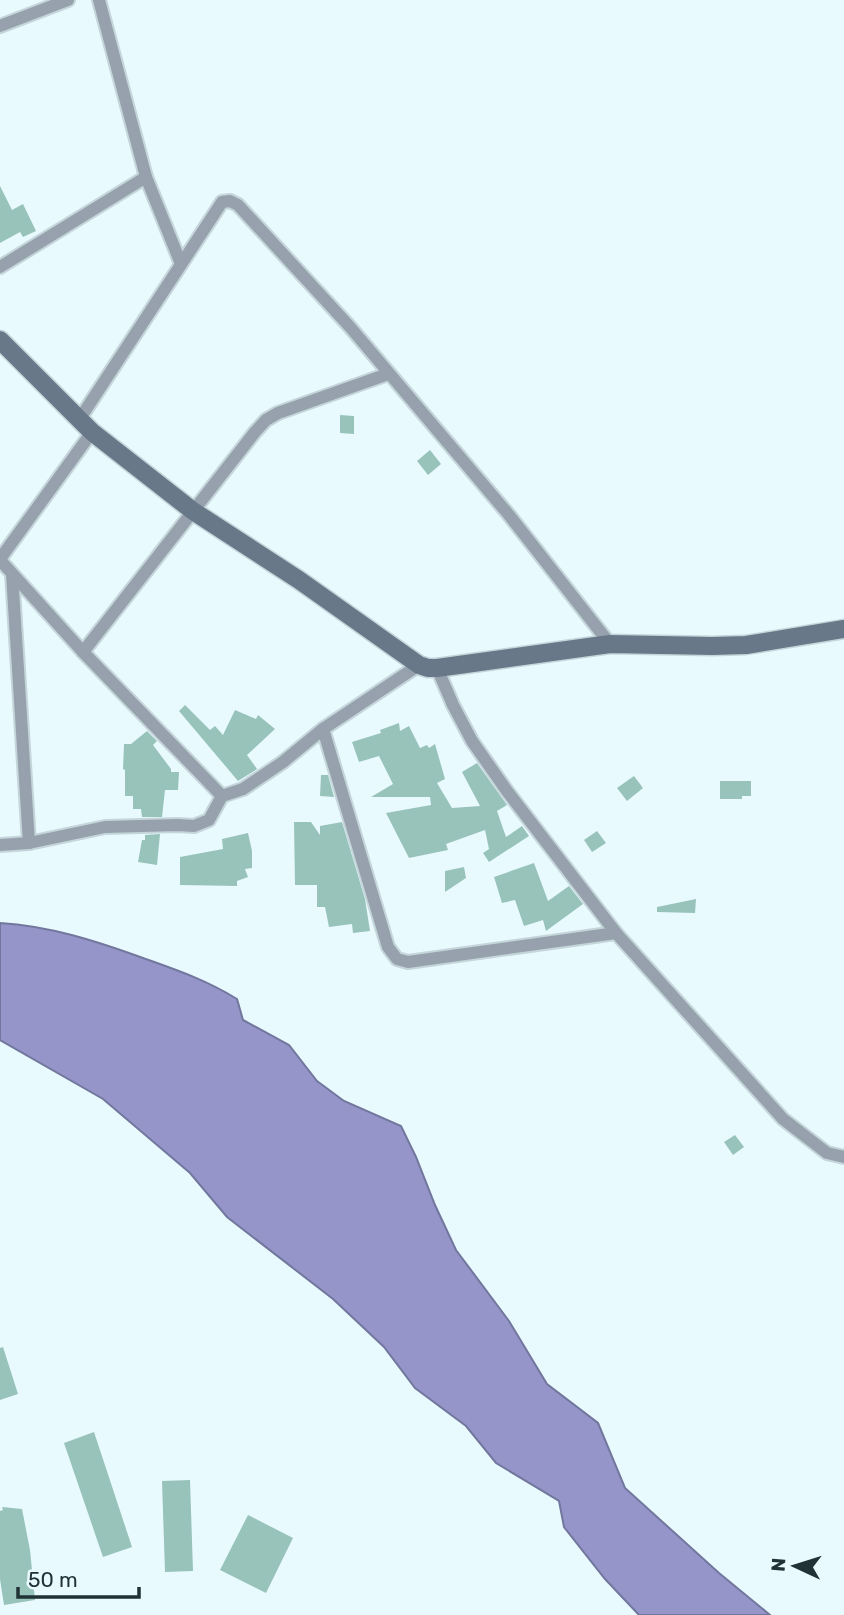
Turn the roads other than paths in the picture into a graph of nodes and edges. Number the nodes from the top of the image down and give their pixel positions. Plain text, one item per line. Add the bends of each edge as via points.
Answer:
1 (68, 0) edge
2 (99, 0) edge
3 (0, 26) edge
4 (146, 177) junction
5 (181, 264) junction
6 (0, 267) edge
7 (0, 340) edge
8 (388, 373) junction
9 (85, 426) junction
10 (193, 511) junction
11 (0, 559) edge
12 (12, 574) junction
13 (844, 629) edge
14 (610, 644) junction
15 (83, 652) junction
16 (428, 667) junction
17 (323, 729) junction
18 (222, 796) junction
19 (29, 843) junction
20 (0, 845) edge
21 (616, 933) junction
22 (844, 1157) edge

1 - 3 street
2 - 4 street
4 - 5 street
4 - 6 street
5 - 8 street via 222,202 238,205
5 - 9 street
7 - 9 street
8 - 10 street via 266,421
8 - 14 street via 509,515
9 - 10 street
9 - 11 street
10 - 15 street
10 - 16 street
11 - 12 street
12 - 15 street
12 - 19 street
13 - 14 street via 746,645
14 - 16 street
15 - 18 street
16 - 17 street
16 - 21 street via 507,791
17 - 18 street via 243,789
17 - 21 street via 388,947 397,959
18 - 19 street via 209,820 194,826 105,827
19 - 20 street
21 - 22 street via 783,1119 827,1153

